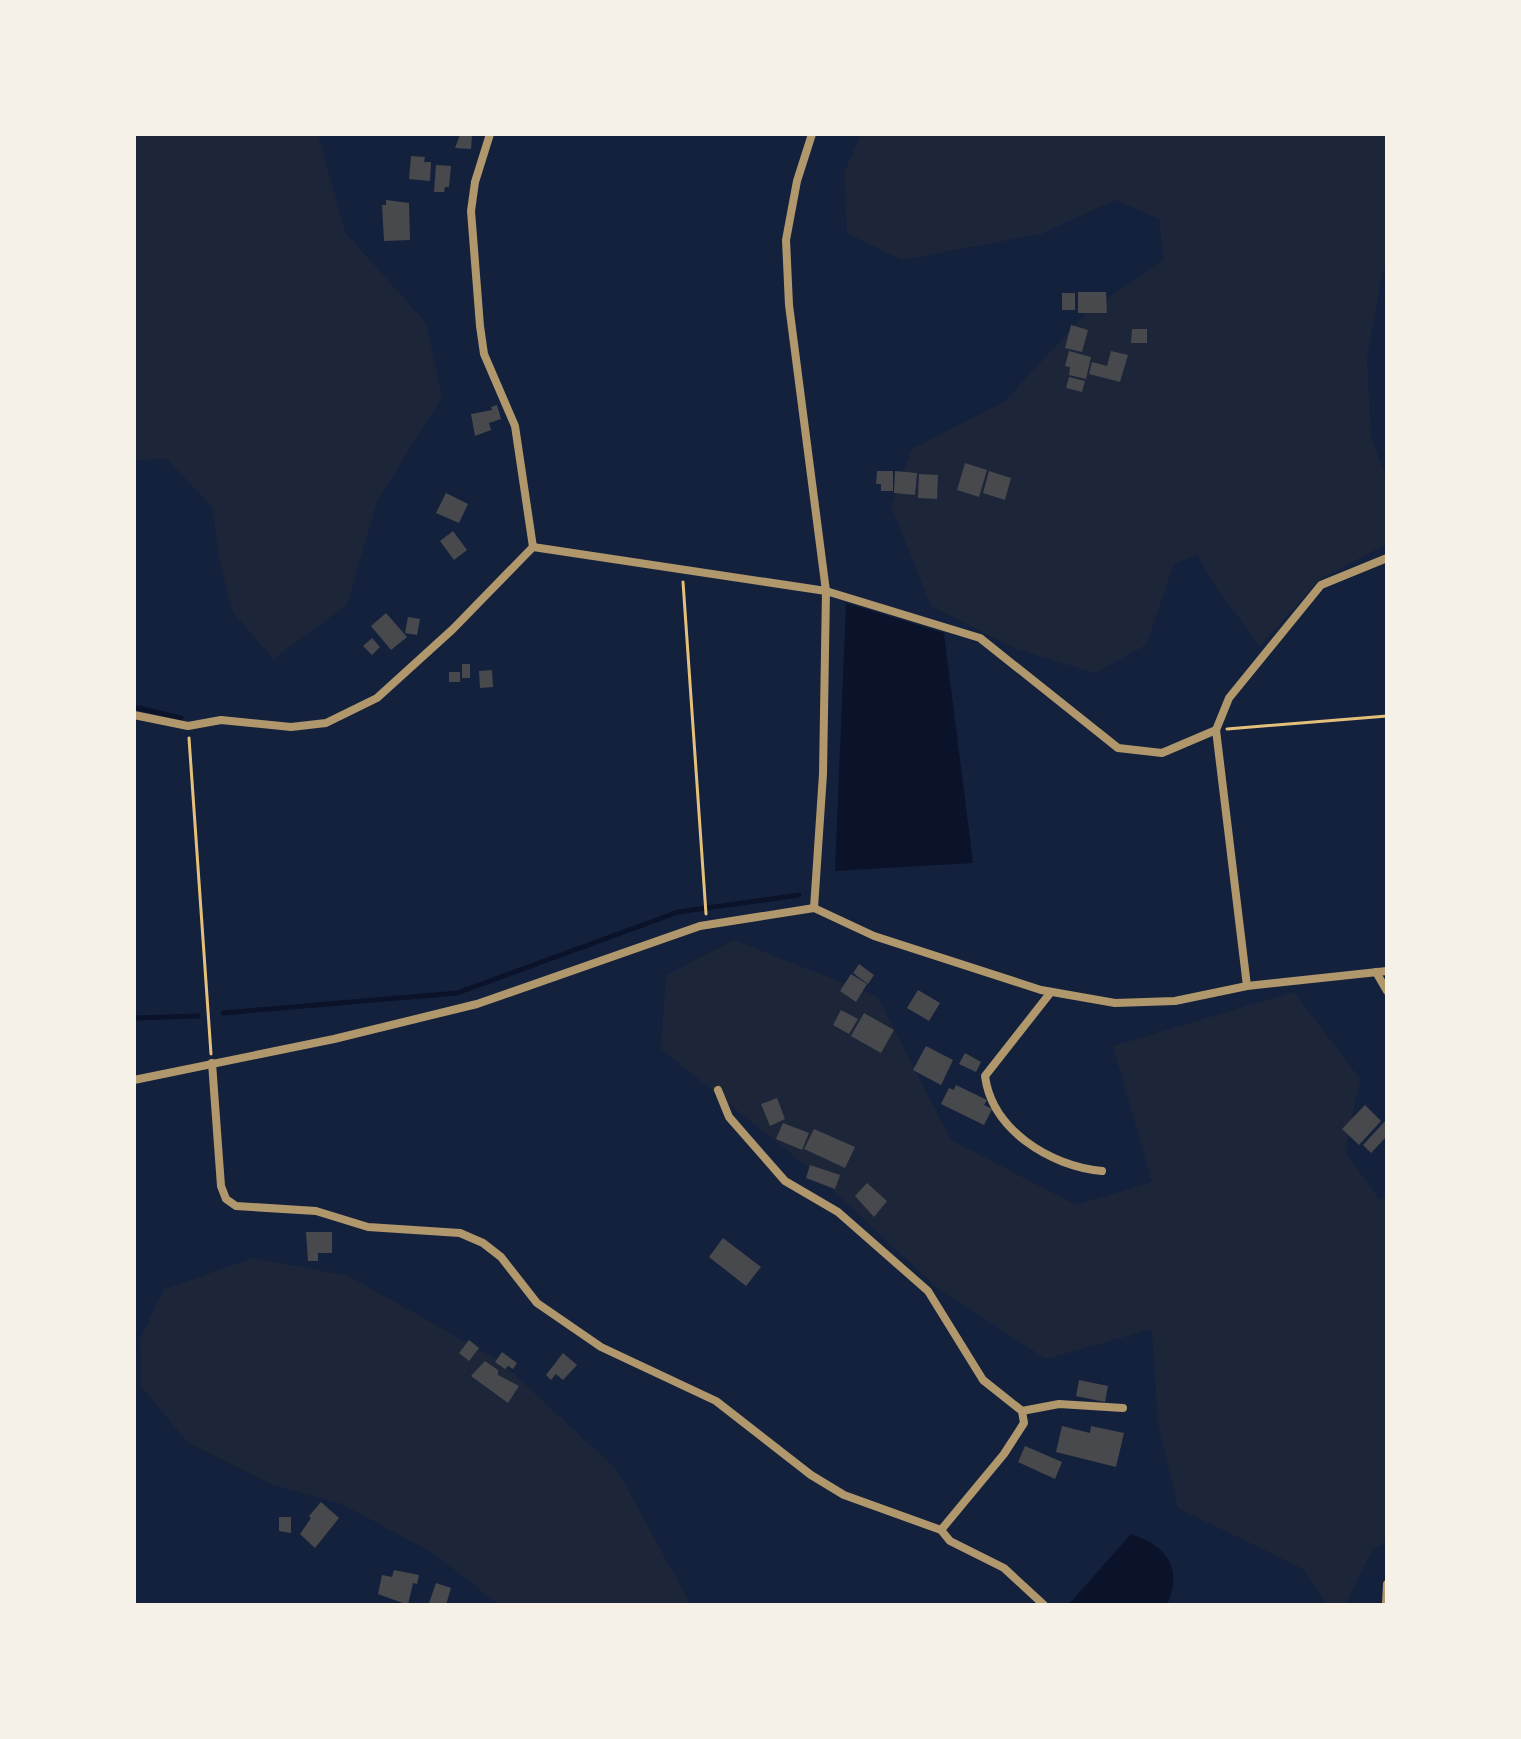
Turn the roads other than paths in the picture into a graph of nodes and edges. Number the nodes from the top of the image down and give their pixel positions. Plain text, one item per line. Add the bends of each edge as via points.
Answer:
1 (490, 134) edge
2 (812, 134) edge
3 (533, 547) junction
4 (1387, 558) edge
5 (826, 591) junction
6 (134, 715) edge
7 (1216, 730) junction
8 (814, 908) junction
9 (1387, 971) edge
10 (1376, 972) junction
11 (1247, 986) junction
12 (1387, 991) edge
13 (1051, 992) junction
14 (212, 1063) junction
15 (134, 1080) edge
16 (718, 1090) dead end
17 (1102, 1171) dead end
18 (1123, 1408) dead end
19 (1022, 1411) junction
20 (941, 1530) junction
21 (1387, 1584) edge
22 (1044, 1605) edge
23 (1386, 1605) edge

1 - 3 street via 471,211 480,326 484,354 515,426
2 - 5 street via 786,240 789,305
3 - 5 street
3 - 6 street via 377,698 326,723 291,727 221,720 188,726
4 - 7 street via 1321,585 1229,698
5 - 7 street via 980,638 1118,748 1162,753
5 - 8 street via 824,761
7 - 11 street
8 - 13 street via 874,936
8 - 14 street via 700,926 477,1004
9 - 10 street
10 - 11 street
10 - 12 street
11 - 13 street via 1175,1001 1115,1003
13 - 17 street via 985,1076 988,1097 1010,1131 1079,1169
14 - 15 street
14 - 20 street via 221,1186 236,1206 316,1211 368,1227 460,1233 483,1243 501,1257 537,1303 601,1347 716,1401 844,1495
16 - 19 street via 729,1117 785,1181 838,1212 928,1291 983,1380
18 - 19 street via 1059,1404
19 - 20 street via 1024,1423 1004,1454
20 - 22 street via 950,1541 1004,1568
21 - 23 street

